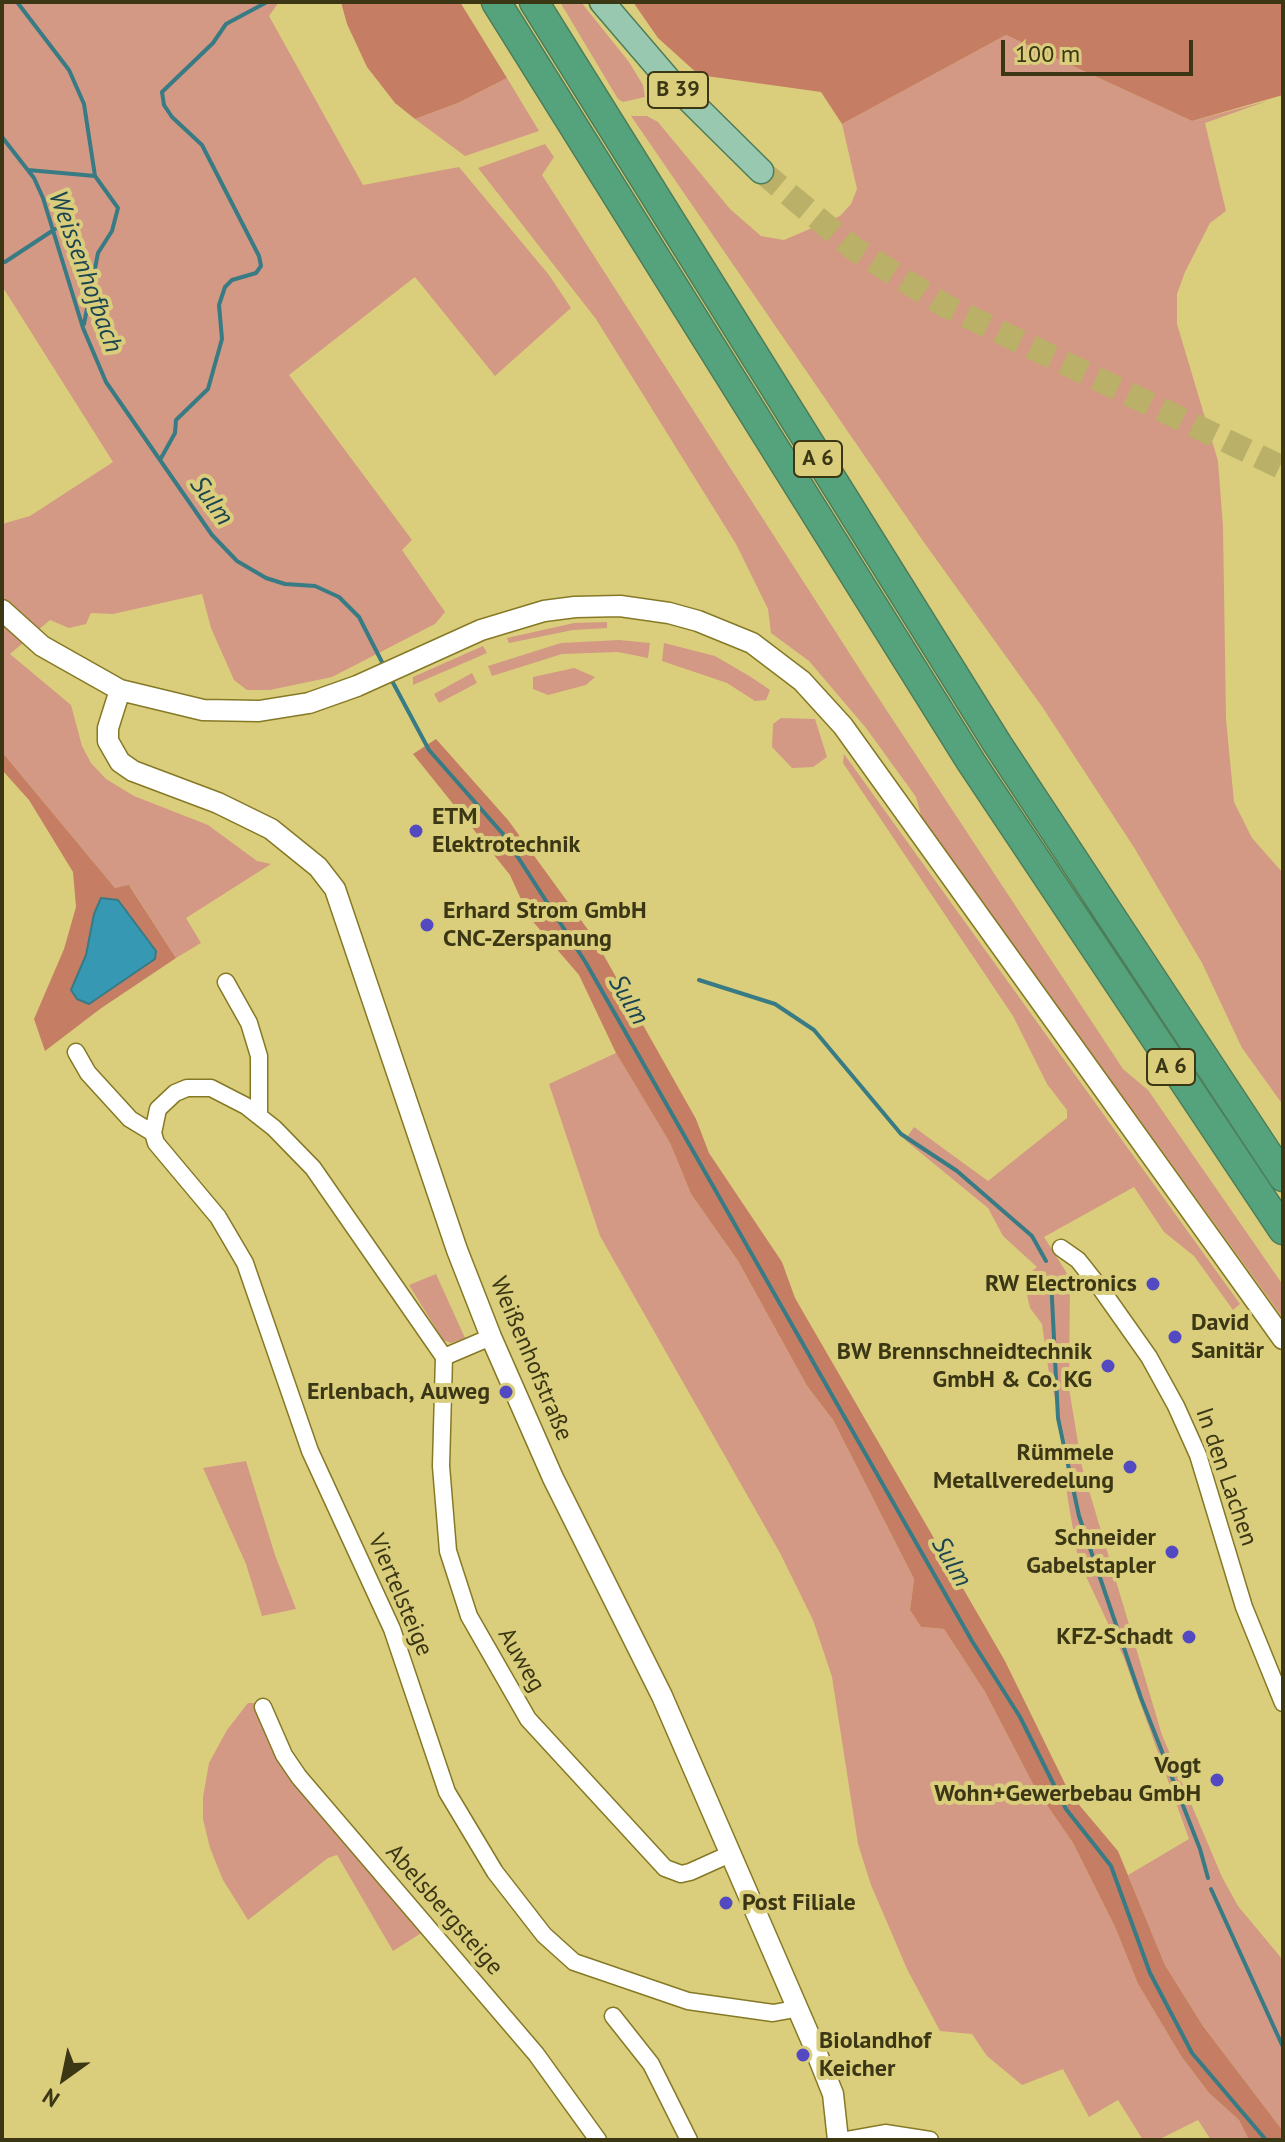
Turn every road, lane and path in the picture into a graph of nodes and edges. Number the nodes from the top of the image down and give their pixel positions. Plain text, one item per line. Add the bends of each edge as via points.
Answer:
1 (496, 2) edge
2 (534, 2) edge
3 (602, 2) edge
4 (761, 171) tunnel mouth
5 (2, 610) edge
6 (120, 690) junction
7 (226, 982) dead end
8 (76, 1052) dead end
9 (259, 1116) junction
10 (153, 1133) junction
11 (1283, 1177) edge
12 (1283, 1230) edge
13 (1061, 1248) dead end
14 (491, 1337) junction
15 (1283, 1339) edge
16 (444, 1357) junction
17 (1283, 1703) edge
18 (263, 1707) dead end
19 (730, 1854) junction
20 (795, 2009) junction
21 (613, 2016) dead end
22 (598, 2140) edge
23 (689, 2140) edge
24 (838, 2140) edge
25 (846, 2140) edge
26 (930, 2140) edge

1 - 12 highway, A 6 via 971,762
2 - 11 highway, A 6 via 998,745
3 - 4 main road, B 39 via 674,86
5 - 6 street via 42,646
6 - 14 street, Weißenhofstraße via 108,741 120,762 271,829 311,861 335,889
6 - 15 street via 203,710 259,711 309,703 513,619 603,606 698,621 752,643 825,703 843,726
7 - 9 street via 249,1023 259,1056
8 - 10 street, Viertelsteige via 130,1119
9 - 10 street via 211,1088 187,1088 158,1109
9 - 16 street via 313,1168
10 - 20 street, Viertelsteige via 218,1217 245,1263 310,1451 392,1629 447,1792 520,1907 561,1952 604,1974 688,2001 773,2013
13 - 17 street, In den Lachen via 1101,1289 1173,1398 1198,1455 1244,1607
14 - 16 street
14 - 19 street, Weißenhofstraße via 553,1478 662,1696
16 - 19 street, Auweg via 441,1466 448,1551 469,1616 498,1670 551,1747 665,1868 681,1874
18 - 22 street, Abelsbergsteige via 299,1777 536,2054
19 - 20 street, Weißenhofstraße
20 - 24 street, Weißenhofstraße via 833,2094
21 - 23 street via 651,2064
25 - 26 street via 885,2133

